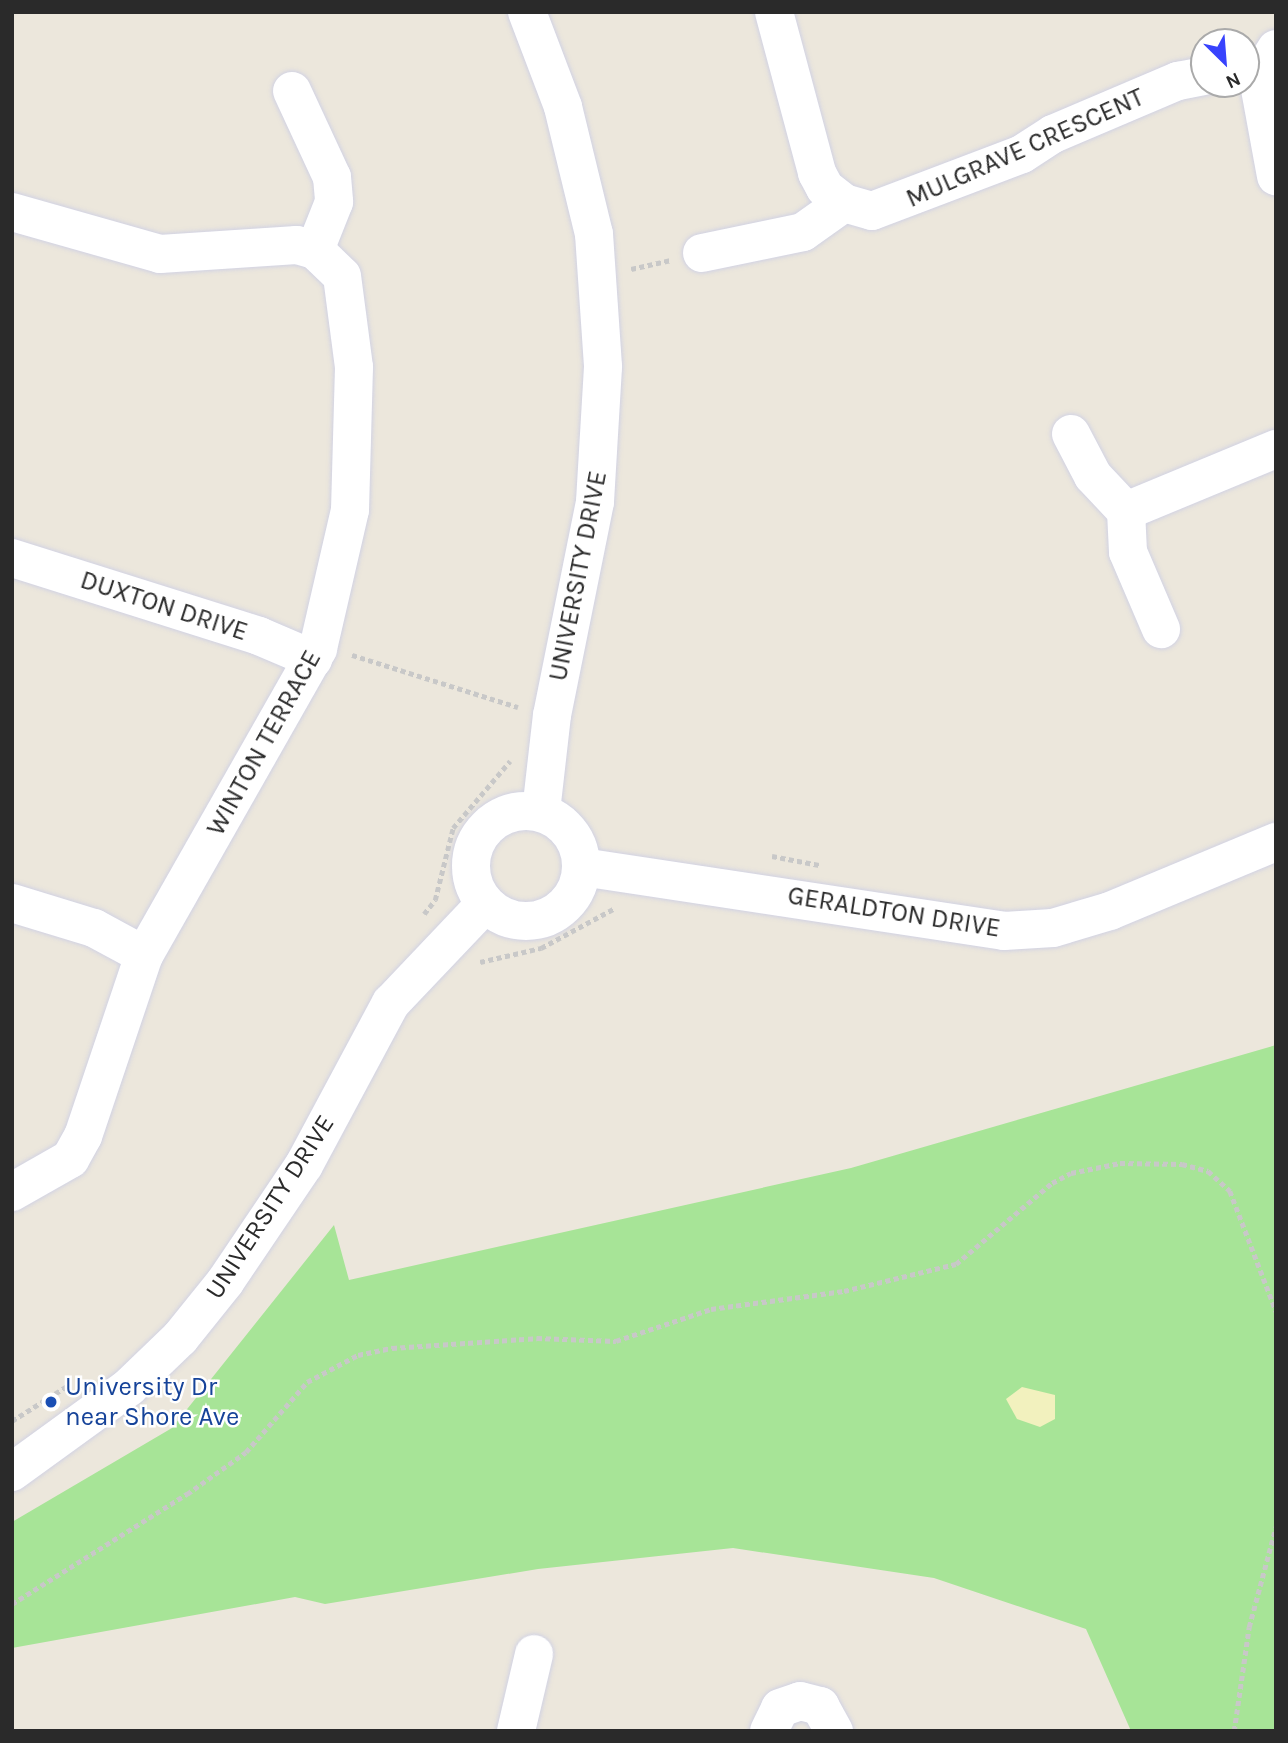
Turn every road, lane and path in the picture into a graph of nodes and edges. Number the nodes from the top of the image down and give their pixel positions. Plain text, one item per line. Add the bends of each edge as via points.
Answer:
1 (527, 12) edge
2 (774, 12) edge
3 (1260, 68) edge
4 (1190, 79) edge
5 (292, 91) dead end
6 (1276, 176) edge
7 (844, 203) junction
8 (12, 212) edge
9 (315, 250) junction
10 (702, 253) joint
11 (625, 270) dead end
12 (1071, 434) dead end
13 (1276, 449) edge
14 (1126, 511) junction
15 (12, 558) edge
16 (1161, 629) dead end
17 (316, 652) junction
18 (521, 694) dead end
19 (518, 707) junction
20 (517, 718) dead end
21 (515, 752) dead end
22 (541, 812) junction
23 (1276, 842) edge
24 (772, 856) dead end
25 (821, 865) dead end
26 (582, 867) junction
27 (12, 903) edge
28 (485, 904) junction
29 (417, 923) dead end
30 (144, 955) junction
31 (12, 1192) edge
32 (1276, 1311) edge
33 (71, 1384) dead end
34 (12, 1421) edge
35 (12, 1472) edge
36 (1276, 1526) edge
37 (12, 1604) edge
38 (534, 1654) dead end
39 (516, 1731) edge
40 (769, 1731) edge
41 (834, 1731) edge
42 (1234, 1731) edge

1 - 22 street, UNIVERSITY DRIVE via 563,107 594,234 603,368 595,502 554,701
2 - 7 street via 817,173 825,188
3 - 6 street
4 - 7 street, MULGRAVE CRESCENT via 887,209
5 - 9 street via 332,177 334,202
7 - 10 street via 793,236
8 - 9 street via 160,254 297,245
9 - 17 street, WINTON TERRACE via 342,276 354,367 350,510
10 - 11 path
12 - 14 street via 1093,476
13 - 14 street
14 - 16 street via 1128,552
15 - 17 street, DUXTON DRIVE
17 - 19 path
17 - 30 street, WINTON TERRACE
18 - 19 path
19 - 20 path
21 - 29 path via 453,828 435,900
22 - 26 street via 571,833
22 - 28 street via 506,814 479,837 470,871
23 - 26 street, GERALDTON DRIVE via 1110,911 1053,928 1004,931
24 - 25 path
26 - 28 street via 569,902 545,918 517,922
27 - 30 street via 94,928
28 - 35 street, UNIVERSITY DRIVE via 391,1003 304,1165 225,1282 180,1338 129,1387
30 - 31 street, WINTON TERRACE via 83,1136 70,1160
32 - 37 path via 1230,1191 1208,1171 1182,1164 1120,1163 1071,1174 946,1266 844,1291 711,1309 616,1342 537,1338 392,1348 358,1355 307,1382 246,1451 187,1494
33 - 34 path
36 - 42 path via 1249,1628
38 - 39 street
40 - 41 street via 780,1708 800,1701 820,1706

